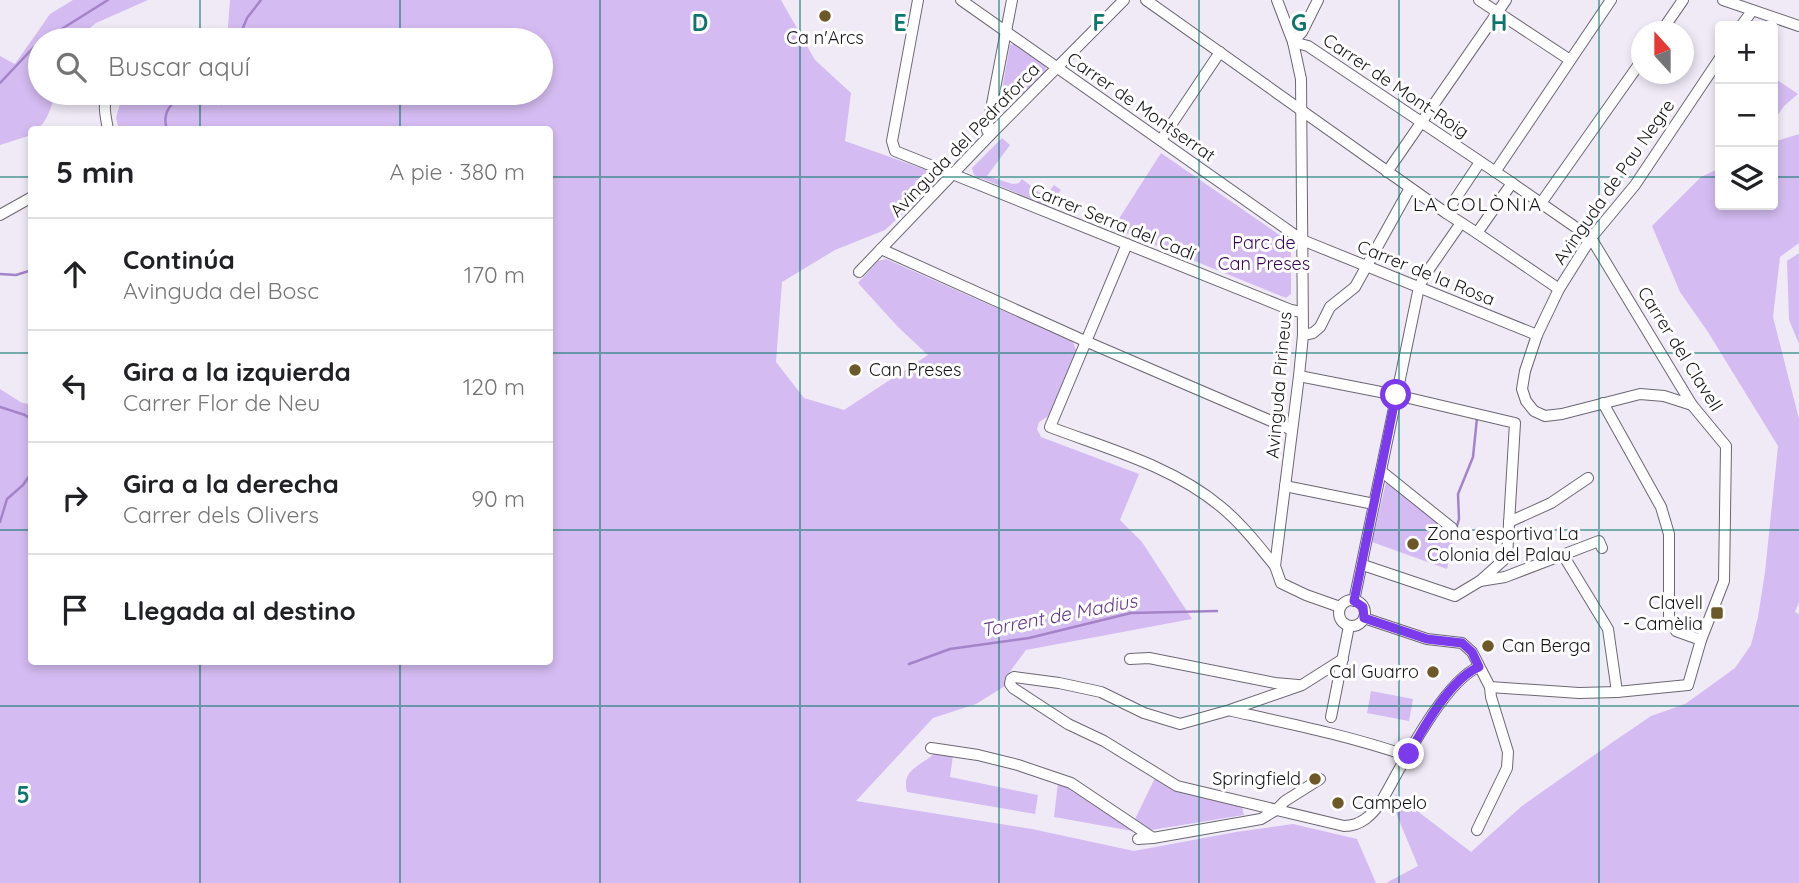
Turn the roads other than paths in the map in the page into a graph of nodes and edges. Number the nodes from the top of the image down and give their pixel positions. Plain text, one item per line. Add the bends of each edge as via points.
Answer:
1 (918, 0) edge
2 (961, 0) edge
3 (1012, 0) edge
4 (1124, 0) edge
5 (1146, 0) edge
6 (1277, 0) edge
7 (1318, 0) edge
8 (1479, 0) edge
9 (1506, 0) edge
10 (1611, 0) edge
11 (1683, 0) edge
12 (1723, 0) edge
13 (1498, 11) junction
14 (1752, 11) junction
15 (1669, 21) edge
16 (1745, 21) edge
17 (1799, 26) edge
18 (1007, 31) junction
19 (1293, 42) junction
20 (1220, 52) junction
21 (1570, 60) junction
22 (1715, 65) edge
23 (1058, 67) junction
24 (1631, 76) edge
25 (993, 101) junction
26 (105, 105) edge
27 (1014, 110) junction
28 (1300, 110) junction
29 (1422, 124) junction
30 (107, 126) edge
31 (993, 131) junction
32 (1161, 140) junction
33 (1479, 162) junction
34 (1387, 172) junction
35 (1495, 172) junction
36 (952, 175) junction
37 (1511, 183) junction
38 (1410, 188) junction
39 (28, 199) edge
40 (1541, 203) junction
41 (1446, 214) junction
42 (0, 215) edge
43 (1461, 223) junction
44 (1477, 233) junction
45 (1591, 237) junction
46 (1302, 240) junction
47 (1127, 244) junction
48 (881, 248) junction
49 (1367, 266) junction
50 (859, 272) dead end
51 (1419, 286) junction
52 (1559, 289) junction
53 (1302, 312) junction
54 (1303, 335) junction
55 (1537, 335) junction
56 (1085, 341) junction
57 (1300, 376) junction
58 (1396, 395) junction
59 (1603, 403) junction
60 (1692, 405) junction
61 (1292, 430) junction
62 (1381, 471) junction
63 (1588, 478) dead end
64 (1285, 486) junction
65 (1374, 504) junction
66 (1509, 522) junction
67 (1452, 528) dead end
68 (1602, 548) dead end
69 (1563, 555) junction
70 (1363, 565) junction
71 (1275, 566) junction
72 (1480, 581) junction
73 (1354, 601) junction
74 (1340, 607) junction
75 (1364, 618) junction
76 (1349, 626) junction
77 (1701, 640) junction
78 (1129, 659) dead end
79 (1343, 659) junction
80 (1479, 667) junction
81 (1302, 685) junction
82 (1490, 687) junction
83 (1617, 692) junction
84 (1230, 710) junction
85 (1332, 717) dead end
86 (930, 748) dead end
87 (1408, 756) junction
88 (1320, 779) dead end
89 (1276, 810) junction
90 (1477, 830) dead end
91 (1153, 838) junction
92 (1138, 839) dead end

1 - 36 street, Carrer Serra del Cadí via 892,141 895,151
2 - 18 street, Carrer de Montserrat
3 - 18 street
4 - 23 street, Avinguda del Pedraforca
5 - 20 street
6 - 19 street, Avinguda Pirineus
7 - 19 street
8 - 13 street
9 - 13 street
10 - 21 street
11 - 15 street
12 - 14 street
13 - 21 street
13 - 29 street
14 - 16 street
14 - 17 street
18 - 23 street, Carrer de Montserrat
18 - 25 street
19 - 28 street, Avinguda Pirineus via 1301,79
19 - 29 street, Carrer de Mont-Roig via 1308,46
20 - 28 street
20 - 32 street
21 - 35 street
22 - 45 street, Avinguda de Pau Negre via 1635,185
23 - 27 street, Avinguda del Pedraforca
23 - 32 street, Carrer de Montserrat
24 - 40 street
25 - 27 street
25 - 31 street via 987,130
26 - 30 street
27 - 31 street, Avinguda del Pedraforca
28 - 34 street
28 - 46 street, Avinguda Pirineus
29 - 33 street, Carrer de Mont-Roig
29 - 34 street
31 - 36 street, Avinguda del Pedraforca
32 - 46 street, Carrer de Montserrat
33 - 35 street, Carrer de Mont-Roig
33 - 41 street
34 - 38 street
35 - 37 street, Carrer de Mont-Roig
36 - 47 street, Carrer Serra del Cadí
36 - 48 street, Avinguda del Pedraforca
37 - 40 street
37 - 44 street
38 - 41 street
38 - 49 street
39 - 42 street
40 - 45 street
41 - 43 street
43 - 44 street
43 - 51 street
44 - 52 street
45 - 52 street, Avinguda de Pau Negre
45 - 60 street, Carrer del Clavell
46 - 49 street, Carrer de la Rosa
46 - 53 street, Avinguda Pirineus
47 - 53 street, Carrer Serra del Cadí
47 - 56 street
48 - 50 street, Avinguda del Pedraforca
48 - 56 street
49 - 51 street, Carrer de la Rosa
49 - 54 street via 1355,287 1330,307 1320,327
51 - 55 street, Carrer de la Rosa
51 - 58 street
52 - 55 street, Avinguda de Pau Negre
53 - 54 street, Avinguda Pirineus
54 - 57 street, Avinguda Pirineus
55 - 59 street, Avinguda de Pau Negre via 1522,389 1534,411 1545,416
56 - 61 street
56 - 71 street via 1049,427 1145,463 1200,492 1222,507
57 - 58 street
57 - 61 street, Avinguda Pirineus
58 - 62 street
58 - 66 street via 1515,422
59 - 60 street, Avinguda de Pau Negre via 1640,394
59 - 77 street via 1661,507 1669,534 1670,618 1676,631
60 - 77 street, Carrer del Clavell via 1726,446 1724,581
61 - 64 street, Avinguda Pirineus
62 - 65 street
62 - 67 street
63 - 66 street
64 - 65 street
64 - 71 street, Avinguda Pirineus
65 - 70 street
66 - 72 street via 1507,558
68 - 69 street via 1599,541
69 - 72 street via 1505,577
69 - 83 street via 1608,629
70 - 72 street via 1455,596
70 - 73 street
71 - 74 street via 1281,583
73 - 74 street
73 - 75 street via 1363,607
74 - 76 street via 1340,619
75 - 76 street
75 - 80 street via 1427,639 1462,643
76 - 79 street
77 - 83 street, Carrer del Clavell via 1688,685
78 - 81 street via 1149,658
79 - 81 street
79 - 85 street
80 - 82 street
80 - 87 street via 1467,672 1428,719
81 - 84 street
82 - 83 street
82 - 90 street via 1508,752 1507,768
84 - 87 street
84 - 89 street via 1180,724 1101,692 1014,677 1010,684 1068,724 1177,786
86 - 91 street via 978,755 1071,783
87 - 89 street via 1381,802 1361,822 1344,826
88 - 89 street
89 - 91 street via 1261,819
91 - 92 street

